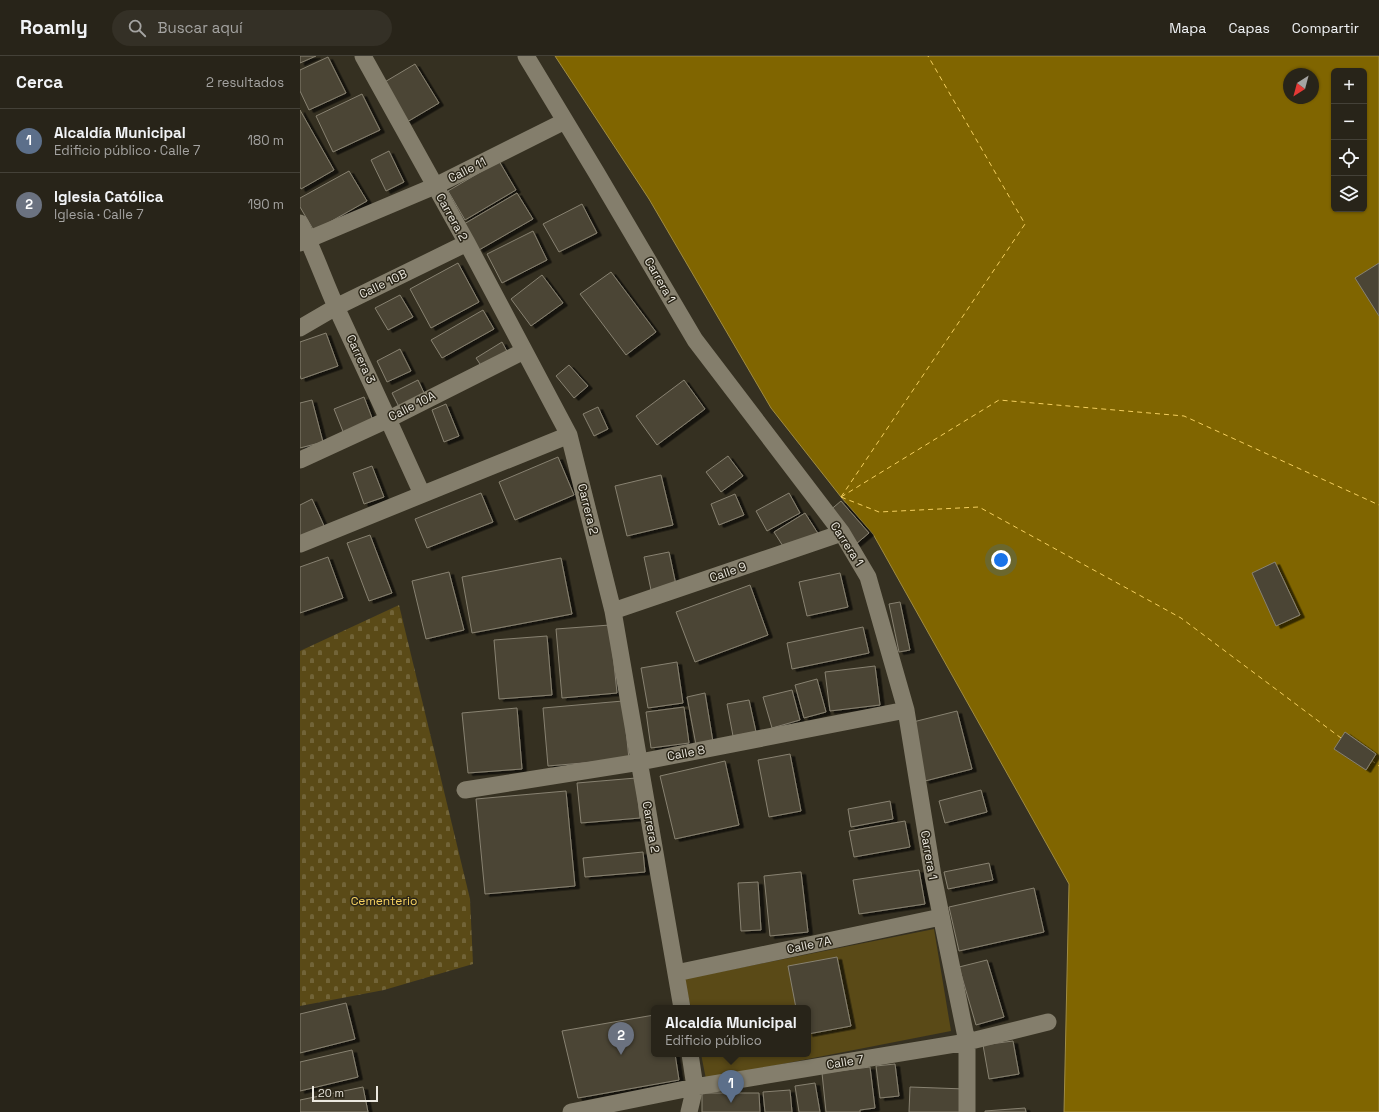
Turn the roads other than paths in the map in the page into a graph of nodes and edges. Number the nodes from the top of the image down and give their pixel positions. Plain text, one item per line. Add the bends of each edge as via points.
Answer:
1 (363, 56) edge
2 (526, 56) edge
3 (565, 120) junction
4 (435, 186) junction
5 (300, 223) edge
6 (304, 241) edge
7 (467, 243) junction
8 (336, 307) junction
9 (300, 328) edge
10 (524, 350) junction
11 (388, 418) junction
12 (569, 435) junction
13 (300, 460) edge
14 (422, 494) junction
15 (842, 533) junction
16 (300, 544) edge
17 (613, 612) junction
18 (906, 710) junction
19 (640, 762) junction
20 (464, 790) dead end
21 (941, 917) junction
22 (676, 972) junction
23 (682, 1005) edge
24 (1048, 1022) dead end
25 (967, 1042) junction
26 (690, 1057) edge
27 (695, 1087) junction
28 (571, 1112) edge
29 (689, 1112) edge
30 (967, 1112) edge

1 - 4 street, Carrera 2
2 - 3 street, Carrera 1
3 - 4 street, Calle 11
3 - 15 street, Carrera 1 via 695,340
4 - 6 street, Calle 11
4 - 7 street, Carrera 2
5 - 6 street, Carrera 3
6 - 8 street, Carrera 3
7 - 8 street, Calle 10B
7 - 10 street, Carrera 2
8 - 9 street, Calle 10B
8 - 11 street, Carrera 3
10 - 11 street, Calle 10A
10 - 12 street, Carrera 2
11 - 13 street, Calle 10A
11 - 14 street, Carrera 3
12 - 14 street
12 - 17 street, Carrera 2
14 - 16 street
15 - 17 street, Calle 9
15 - 18 street, Carrera 1 via 868,577
17 - 19 street, Carrera 2
18 - 19 street, Calle 8
18 - 21 street, Carrera 1 via 932,876
19 - 20 street, Calle 8
19 - 22 street, Carrera 2
21 - 22 street, Calle 7A
21 - 25 street, Carrera 1
22 - 23 street, Carrera 2
24 - 25 street, Calle 7
25 - 27 street, Calle 7
25 - 30 street, Carrera 1
26 - 27 street
27 - 28 street, Calle 7
27 - 29 street

